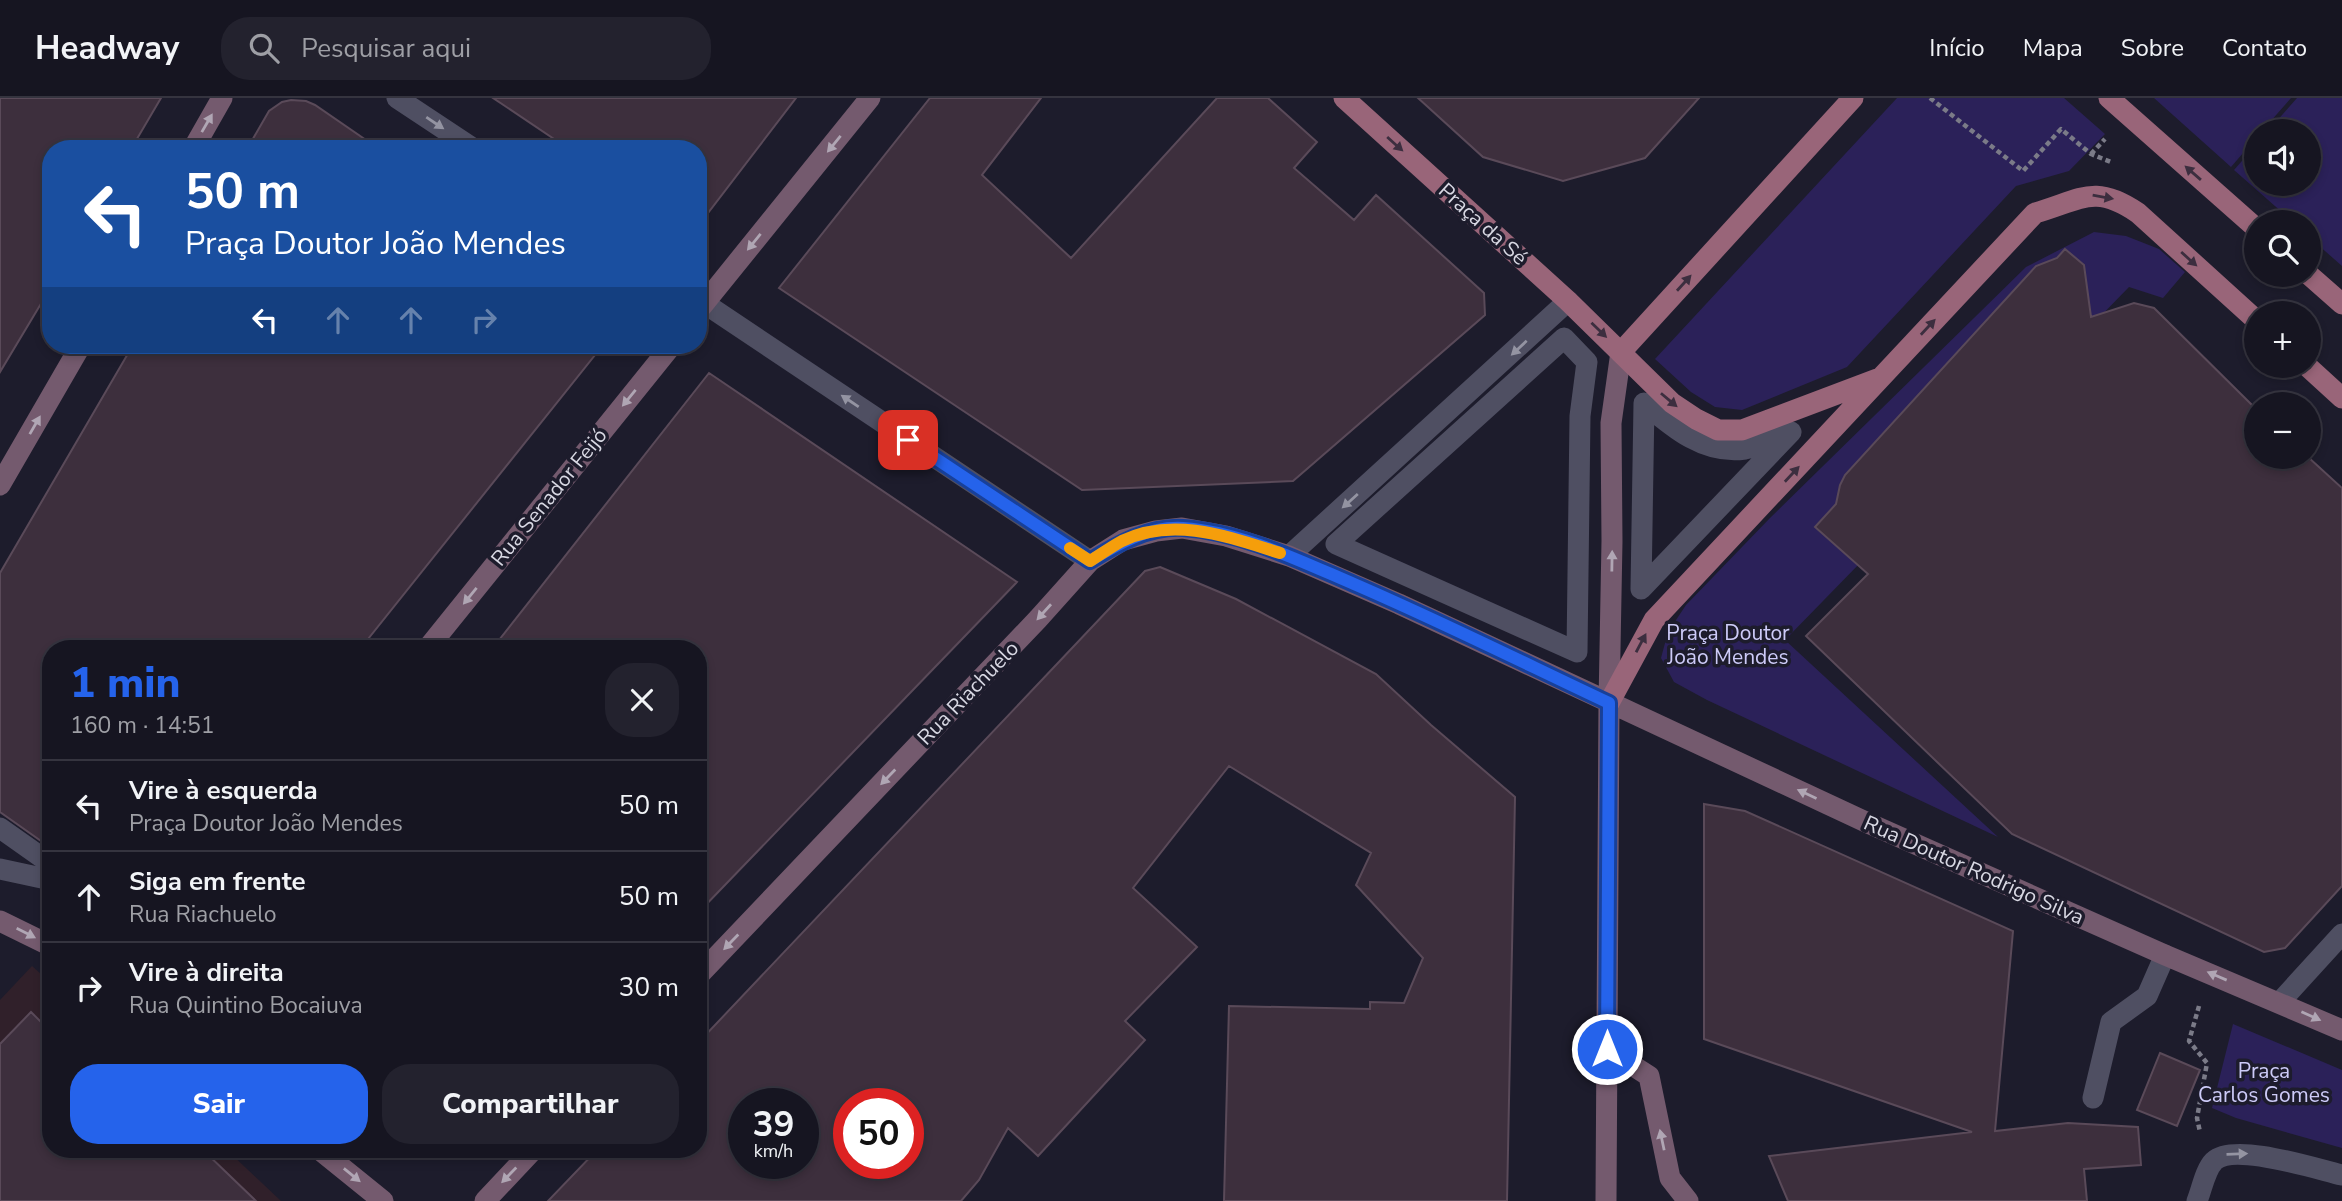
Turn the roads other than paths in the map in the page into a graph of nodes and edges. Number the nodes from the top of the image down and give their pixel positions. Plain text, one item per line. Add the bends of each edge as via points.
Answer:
1 (222, 98) edge
2 (397, 98) edge
3 (870, 98) edge
4 (1344, 98) edge
5 (1853, 98) edge
6 (2109, 98) edge
7 (198, 140) edge
8 (460, 140) edge
9 (2244, 217) edge
10 (2321, 285) edge
11 (707, 296) edge
12 (1568, 301) junction
13 (2342, 304) edge
14 (707, 309) edge
15 (2244, 309) edge
16 (1621, 352) junction
17 (75, 354) edge
18 (665, 354) edge
19 (1882, 377) junction
20 (2320, 378) edge
21 (2342, 398) edge
22 (0, 485) edge
23 (1289, 556) junction
24 (1090, 561) junction
25 (1641, 589) joint
26 (434, 640) edge
27 (1577, 652) joint
28 (1609, 703) junction
29 (0, 828) edge
30 (42, 858) edge
31 (0, 869) edge
32 (42, 878) edge
33 (0, 921) edge
34 (2342, 934) edge
35 (42, 942) edge
36 (2165, 955) junction
37 (707, 967) edge
38 (2280, 1002) junction
39 (2342, 1030) edge
40 (1607, 1049) junction
41 (2092, 1098) dead end
42 (330, 1158) edge
43 (525, 1158) edge
44 (2342, 1175) edge
45 (383, 1201) edge
46 (485, 1201) edge
47 (1606, 1201) edge
48 (1688, 1201) edge
49 (2197, 1201) edge

7 -> 1 main road
2 -> 8 street
3 -> 11 main road
4 -> 12 main road, Praça da Sé
16 -> 5 main road
9 -> 6 main road
10 - 13 main road
12 -> 16 main road, Praça da Sé
12 -> 23 street
24 -> 14 street
19 -> 15 main road via 2035,213 2095,194 2121,201 2138,213
16 -> 19 main road, Praça da Sé via 1672,403 1718,429 1742,430 1768,422
28 -> 16 main road via 1611,423
22 -> 17 main road
18 -> 26 main road, Rua Senador Feijó
28 -> 19 main road via 1654,620
20 - 21 main road
23 - 24 main road, Rua Riachuelo via 1182,528 1124,540
23 - 28 main road
24 -> 37 main road, Rua Riachuelo
25 - 25 street via 1644,403 1672,427 1716,447 1746,449 1791,432
27 - 27 street via 1580,416 1587,362 1564,338 1336,544
36 -> 28 main road, Rua Doutor Rodrigo Silva
28 - 40 main road
29 - 30 street
31 - 32 street
33 -> 35 main road
34 - 38 street
38 -> 36 main road, Rua Doutor Rodrigo Silva
36 - 41 street via 2147,996 2111,1022
38 -> 39 main road, Rua Doutor Rodrigo Silva
40 - 47 main road
48 -> 40 main road via 1670,1178 1649,1076
42 -> 45 main road
43 -> 46 main road
49 -> 44 street via 2214,1161 2227,1153 2244,1152

